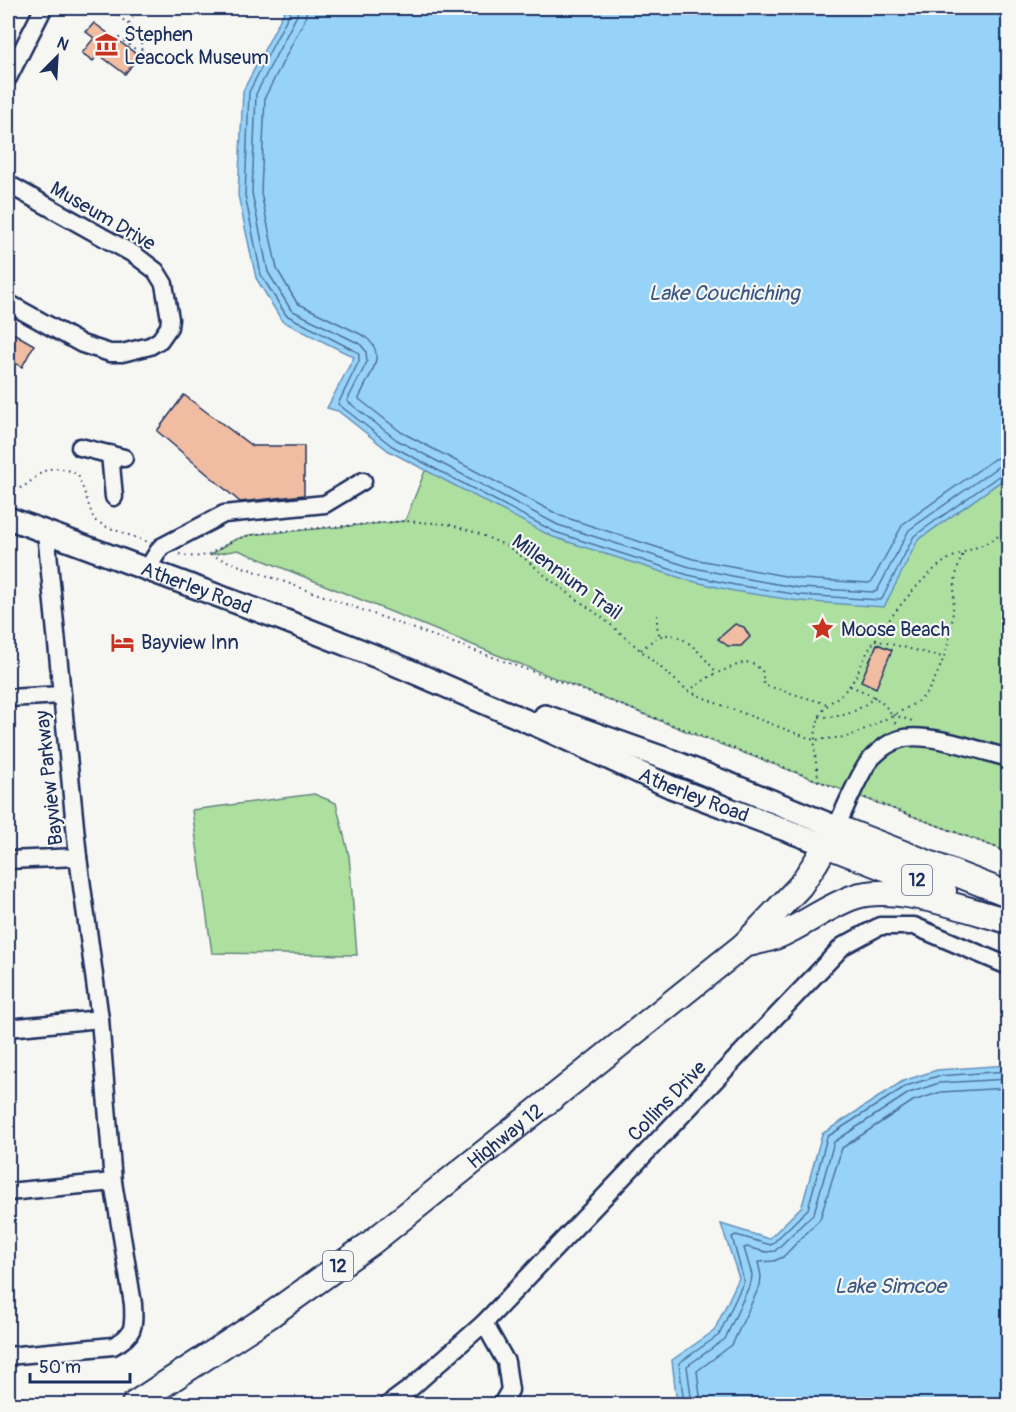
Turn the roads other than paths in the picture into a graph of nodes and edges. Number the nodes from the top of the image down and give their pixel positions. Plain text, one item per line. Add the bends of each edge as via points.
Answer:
1 (41, 13) dead end
2 (8, 78) edge
3 (8, 184) edge
4 (8, 303) edge
5 (80, 447) dead end
6 (363, 481) dead end
7 (114, 497) dead end
8 (8, 518) edge
9 (46, 532) junction
10 (147, 569) junction
11 (62, 695) junction
12 (8, 698) edge
13 (1008, 758) edge
14 (831, 836) junction
15 (78, 857) junction
16 (8, 860) edge
17 (1008, 894) edge
18 (1008, 915) edge
19 (1008, 921) edge
20 (744, 945) junction
21 (1008, 966) edge
22 (100, 1019) junction
23 (8, 1028) edge
24 (113, 1182) junction
25 (8, 1192) edge
26 (484, 1323) junction
27 (8, 1356) edge
28 (134, 1404) edge
29 (389, 1404) edge
30 (502, 1404) edge

1 - 2 street
3 - 4 street, Museum Drive via 135,255 156,271 164,284 169,327 150,346 110,353 82,344
5 - 7 street via 117,456
6 - 10 street via 325,504 224,514 161,547
8 - 9 main road, Atherley Road
9 - 10 main road, Atherley Road
9 - 11 street, Bayview Parkway
10 - 14 main road, Atherley Road via 385,660 671,787
11 - 12 street
11 - 15 street, Bayview Parkway
13 - 14 street via 953,743 901,739 886,746 867,764
14 - 17 highway, Atherley Road / 12
14 - 18 highway, Atherley Road / 12
14 - 20 highway, Highway 12 / 12 via 800,886
15 - 16 street
15 - 22 street, Bayview Parkway
19 - 20 highway via 920,897 871,894 839,904 777,936
20 - 28 highway, Highway 12 / 12 via 371,1243 269,1316
21 - 26 street, Collins Drive via 914,926 880,926 843,945
22 - 23 street
22 - 24 street, Bayview Parkway
24 - 25 street
24 - 27 street via 133,1304 132,1332 113,1346
26 - 29 street, Collins Drive
26 - 30 street via 506,1362 510,1390

